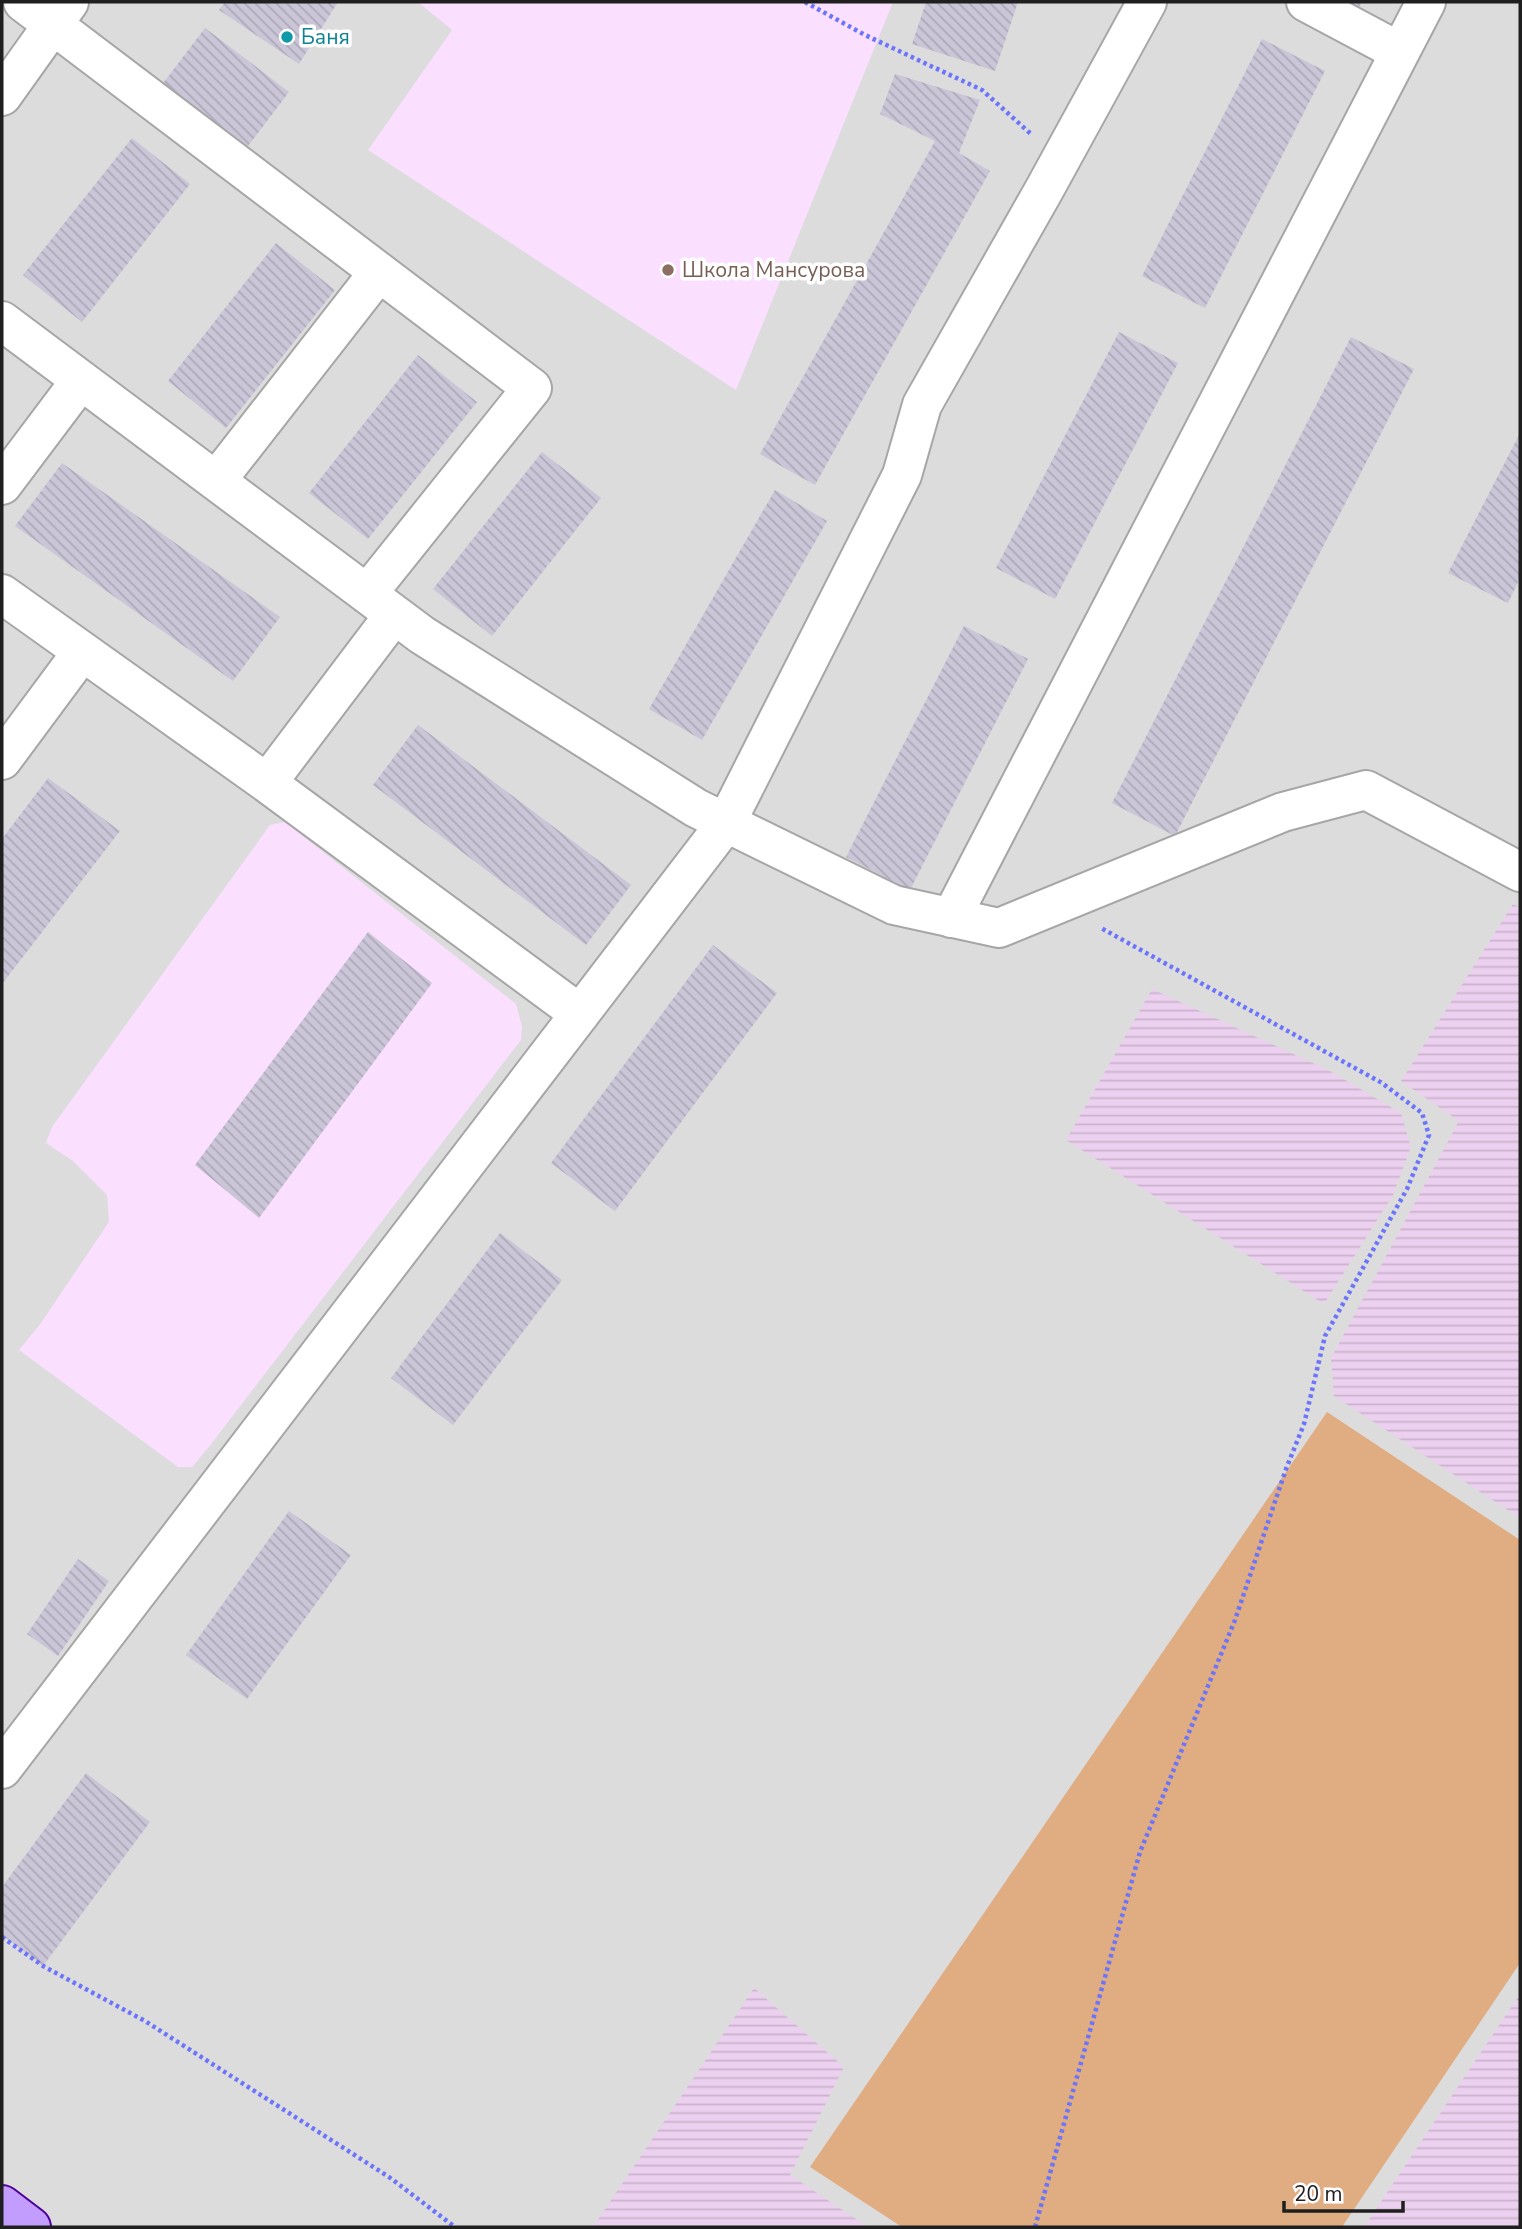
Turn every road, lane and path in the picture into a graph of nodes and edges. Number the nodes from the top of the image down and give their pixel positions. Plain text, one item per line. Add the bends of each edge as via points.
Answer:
1 (23, 2) edge
2 (806, 2) edge
3 (1147, 2) edge
4 (1306, 2) edge
5 (1426, 2) edge
6 (61, 13) edge
7 (1400, 52) junction
8 (2, 96) edge
9 (1054, 173) junction
10 (379, 272) junction
11 (2, 321) edge
12 (81, 380) junction
13 (216, 481) junction
14 (2, 485) edge
15 (2, 594) edge
16 (381, 604) junction
17 (82, 652) junction
18 (2, 760) edge
19 (267, 783) junction
20 (726, 823) junction
21 (1520, 872) edge
22 (1058, 904) junction
23 (951, 918) junction
24 (580, 1014) junction
25 (2, 1769) edge
26 (2, 1937) edge
27 (2, 2205) edge
28 (31, 2227) edge
29 (455, 2227) edge
30 (1035, 2227) edge

1 - 6 street
2 - 9 path via 864,35 982,90 1039,141
3 - 9 street
4 - 7 street
5 - 7 street
6 - 8 street
6 - 10 street
7 - 23 street
9 - 20 street via 922,405 902,475
10 - 13 street
10 - 16 street via 532,388
11 - 12 street
12 - 13 street
12 - 14 street
13 - 16 street
15 - 17 street
16 - 19 street
16 - 20 street via 422,635
17 - 18 street
17 - 19 street
19 - 24 street
20 - 23 street via 894,905
20 - 24 street
21 - 22 street via 1366,790 1283,812
22 - 23 street via 999,928
22 - 30 path via 1382,1083 1422,1113 1429,1135 1407,1189 1325,1336 1304,1424 1235,1620 1140,1852
24 - 25 street
26 - 29 path via 43,1966 145,2021 389,2176
27 - 28 main road

